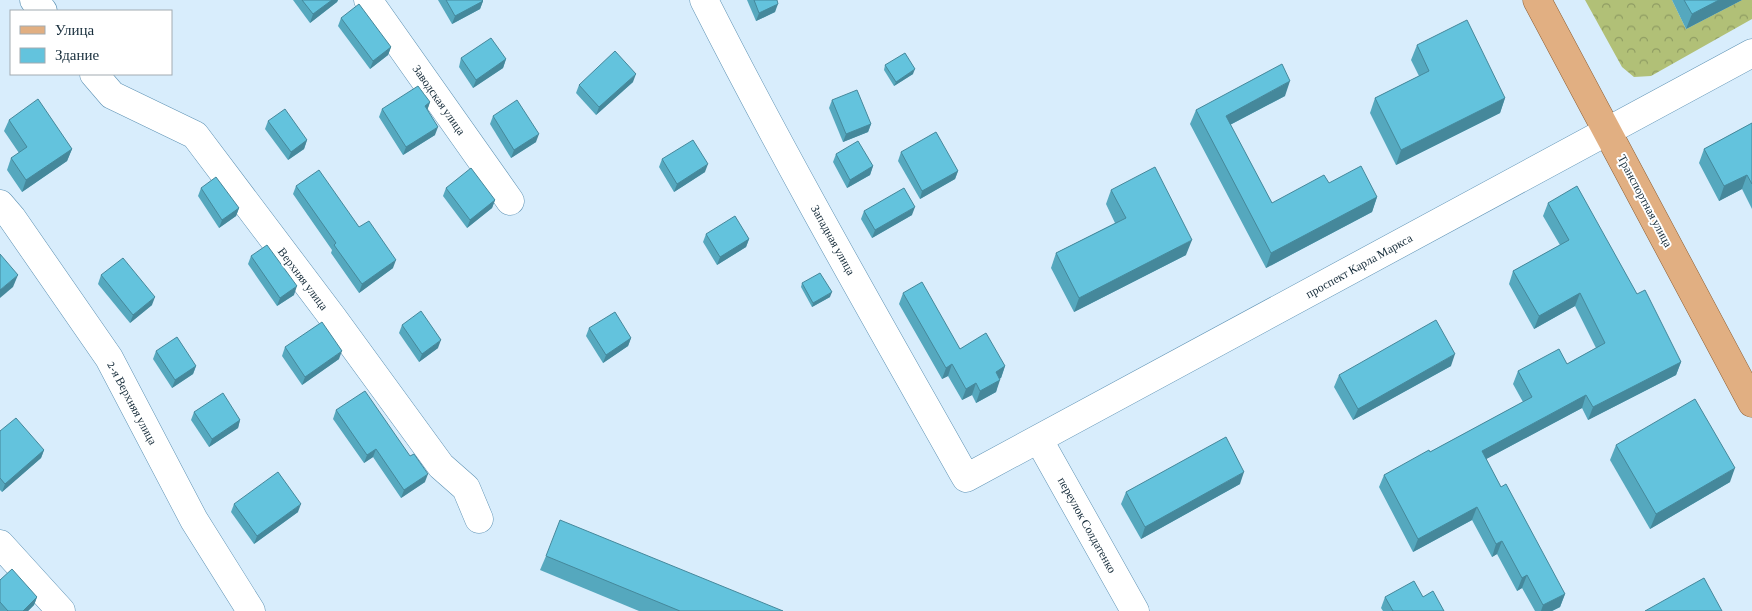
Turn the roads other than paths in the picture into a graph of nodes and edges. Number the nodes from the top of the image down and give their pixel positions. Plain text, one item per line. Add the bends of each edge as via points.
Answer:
1 (34, 0) edge
2 (368, 0) edge
3 (704, 0) edge
4 (1536, 0) edge
5 (42, 10) edge
6 (1752, 53) edge
7 (95, 75) edge
8 (1607, 131) junction
9 (510, 201) dead end
10 (0, 204) edge
11 (1752, 403) edge
12 (1039, 440) junction
13 (966, 478) joint
14 (479, 519) dead end
15 (0, 544) edge
16 (61, 611) edge
17 (251, 611) edge
18 (1135, 611) edge

1 - 5 street
2 - 9 street, Заводская улица
3 - 13 street, Западная улица via 752,94
4 - 8 main road, Транспортная улица
6 - 8 street, проспект Карла Маркса
7 - 14 street, Верхняя улица via 112,95 195,135 441,466 466,488
8 - 11 main road, Транспортная улица
8 - 12 street, проспект Карла Маркса
10 - 17 street, 2-я Верхняя улица via 109,358 194,520
12 - 13 street, проспект Карла Маркса
12 - 18 street, переулок Солдатенко
15 - 16 street

